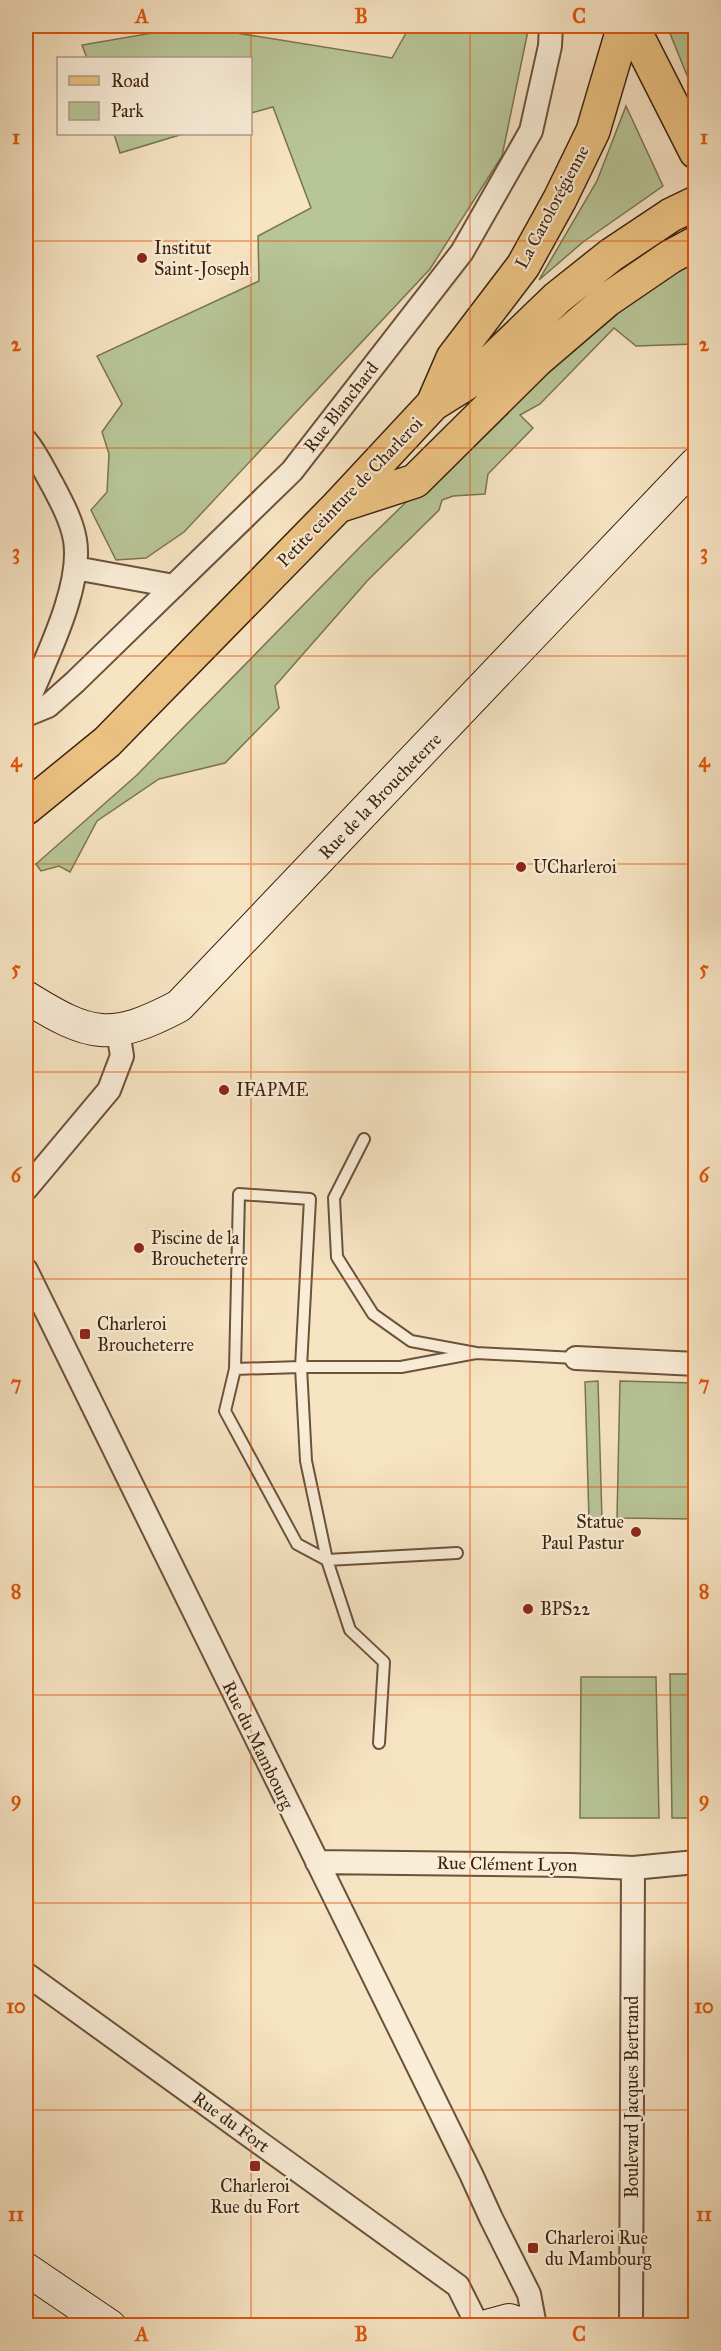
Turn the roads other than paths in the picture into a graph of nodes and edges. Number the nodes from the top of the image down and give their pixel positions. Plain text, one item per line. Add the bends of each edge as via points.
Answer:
1 (551, 26) edge
2 (624, 26) edge
3 (632, 26) edge
4 (696, 152) edge
5 (696, 202) edge
6 (696, 243) edge
7 (433, 404) junction
8 (26, 441) edge
9 (696, 463) edge
10 (337, 507) junction
11 (75, 568) junction
12 (174, 586) junction
13 (26, 706) edge
14 (26, 715) edge
15 (26, 808) edge
16 (26, 997) edge
17 (118, 1031) junction
18 (364, 1140) dead end
19 (26, 1189) edge
20 (26, 1270) edge
21 (476, 1353) junction
22 (576, 1358) joint
23 (696, 1364) edge
24 (301, 1367) junction
25 (235, 1369) junction
26 (457, 1553) dead end
27 (327, 1560) junction
28 (379, 1743) dead end
29 (317, 1862) junction
30 (696, 1862) edge
31 (633, 1868) junction
32 (26, 1974) edge
33 (26, 2269) edge
34 (110, 2325) edge
35 (478, 2325) edge
36 (488, 2325) edge
37 (527, 2325) edge
38 (535, 2325) edge
39 (631, 2325) edge

1 - 12 street, Rue Blanchard via 531,130 462,252 292,471
2 - 7 main road, La Carolorégienne via 593,131 560,199 523,266 453,358
3 - 4 main road
5 - 7 main road, Petite ceinture de Charleroi via 611,255 557,298 473,379
6 - 10 main road via 607,300 537,360 414,481
7 - 10 main road, Petite ceinture de Charleroi
8 - 11 street via 62,503 75,540
9 - 17 main road, Rue de la Broucheterre via 179,1006 148,1022
10 - 15 main road, Petite ceinture de Charleroi via 107,742
11 - 12 street
11 - 13 street via 67,604
12 - 14 street, Rue Blanchard via 48,706
16 - 17 main road, Rue de la Broucheterre via 84,1029
17 - 19 street via 122,1056 109,1090
18 - 21 lane via 334,1198 337,1257 373,1314 411,1341
20 - 29 street, Rue du Mambourg
21 - 22 lane
21 - 24 lane via 401,1368
22 - 23 street
24 - 25 lane
24 - 25 lane via 310,1199 239,1194
24 - 27 lane via 306,1461
25 - 27 lane via 225,1411 297,1544
26 - 27 lane
27 - 28 lane via 350,1630 384,1662
29 - 31 street, Rue Clément Lyon
29 - 38 street, Rue du Mambourg via 529,2294
30 - 31 street, Rue Clément Lyon
31 - 39 street, Boulevard Jacques Bertrand
32 - 35 street, Rue du Fort via 458,2286
33 - 34 main road
36 - 37 main road via 509,2320

